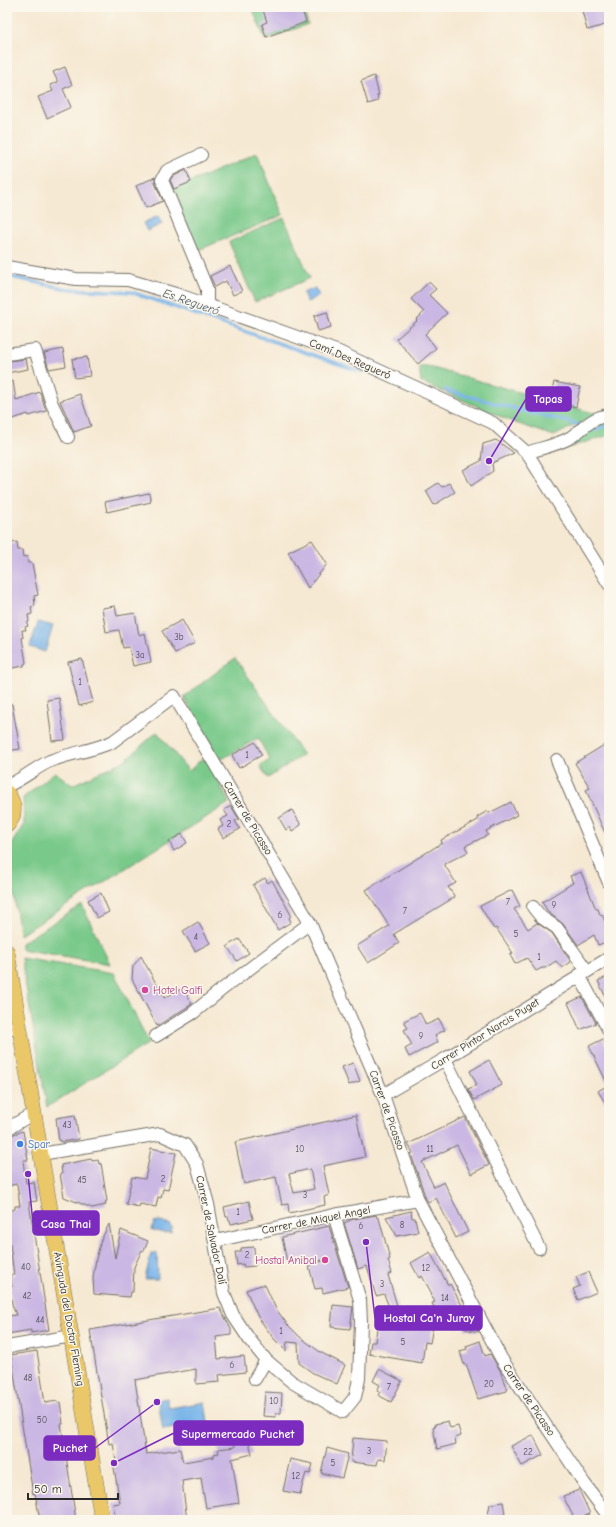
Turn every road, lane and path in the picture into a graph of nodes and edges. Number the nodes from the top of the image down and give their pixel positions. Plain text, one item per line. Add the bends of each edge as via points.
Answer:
1 (201, 155) dead end
2 (7, 267) edge
3 (208, 305) junction
4 (7, 354) edge
5 (609, 415) edge
6 (68, 437) dead end
7 (527, 453) junction
8 (609, 584) edge
9 (557, 760) dead end
10 (26, 776) junction
11 (7, 786) edge
12 (10, 798) edge
13 (7, 825) edge
14 (609, 883) edge
15 (533, 907) dead end
16 (310, 923) junction
17 (7, 952) edge
18 (609, 958) edge
19 (583, 973) junction
20 (13, 1028) edge
21 (609, 1031) edge
22 (156, 1036) dead end
23 (445, 1059) junction
24 (383, 1095) junction
25 (34, 1113) junction
26 (7, 1129) edge
27 (41, 1154) junction
28 (418, 1200) junction
29 (334, 1215) junction
30 (215, 1241) junction
31 (539, 1248) dead end
32 (72, 1336) junction
33 (7, 1347) edge
34 (266, 1360) junction
35 (255, 1379) dead end
36 (609, 1517) edge
37 (102, 1520) edge

1 - 3 street via 166,171 162,180 206,289
2 - 3 street, Camí Des Regueró via 76,279 128,280
3 - 7 street, Camí Des Regueró via 338,352 493,423
4 - 6 street via 35,350 52,404
5 - 7 street via 591,421 562,441
7 - 8 street, Camí Des Regueró
9 - 14 street
10 - 11 street
10 - 12 street
10 - 16 street, Carrer de Picasso via 51,761 112,742 174,696
12 - 13 main road via 13,816
15 - 19 street via 557,928
16 - 22 street via 193,1013
16 - 24 street, Carrer de Picasso
17 - 20 main road, Avinguda del Doctor Fleming
18 - 19 street, Carrer Pintor Narcis Puget
19 - 21 street
19 - 23 street, Carrer Pintor Narcis Puget
20 - 25 main road, Avinguda del Doctor Fleming
23 - 24 street, Carrer Pintor Narcis Puget
23 - 31 street
24 - 28 street, Carrer de Picasso
25 - 26 street
25 - 27 main road, Avinguda del Doctor Fleming
27 - 30 street, Carrer de Salvador Dalí via 160,1134 185,1145 197,1164
27 - 32 main road, Avinguda del Doctor Fleming
28 - 29 street, Carrer de Miquel Angel
28 - 36 street, Carrer de Picasso via 501,1358
29 - 30 street, Carrer de Miquel Angel
29 - 34 street, Carrer de Salvador Dalí via 360,1300 359,1379 355,1397 343,1412 292,1382
30 - 34 street, Carrer de Salvador Dalí via 224,1293 233,1315
32 - 33 street
32 - 37 main road, Avinguda del Doctor Fleming
34 - 35 street

